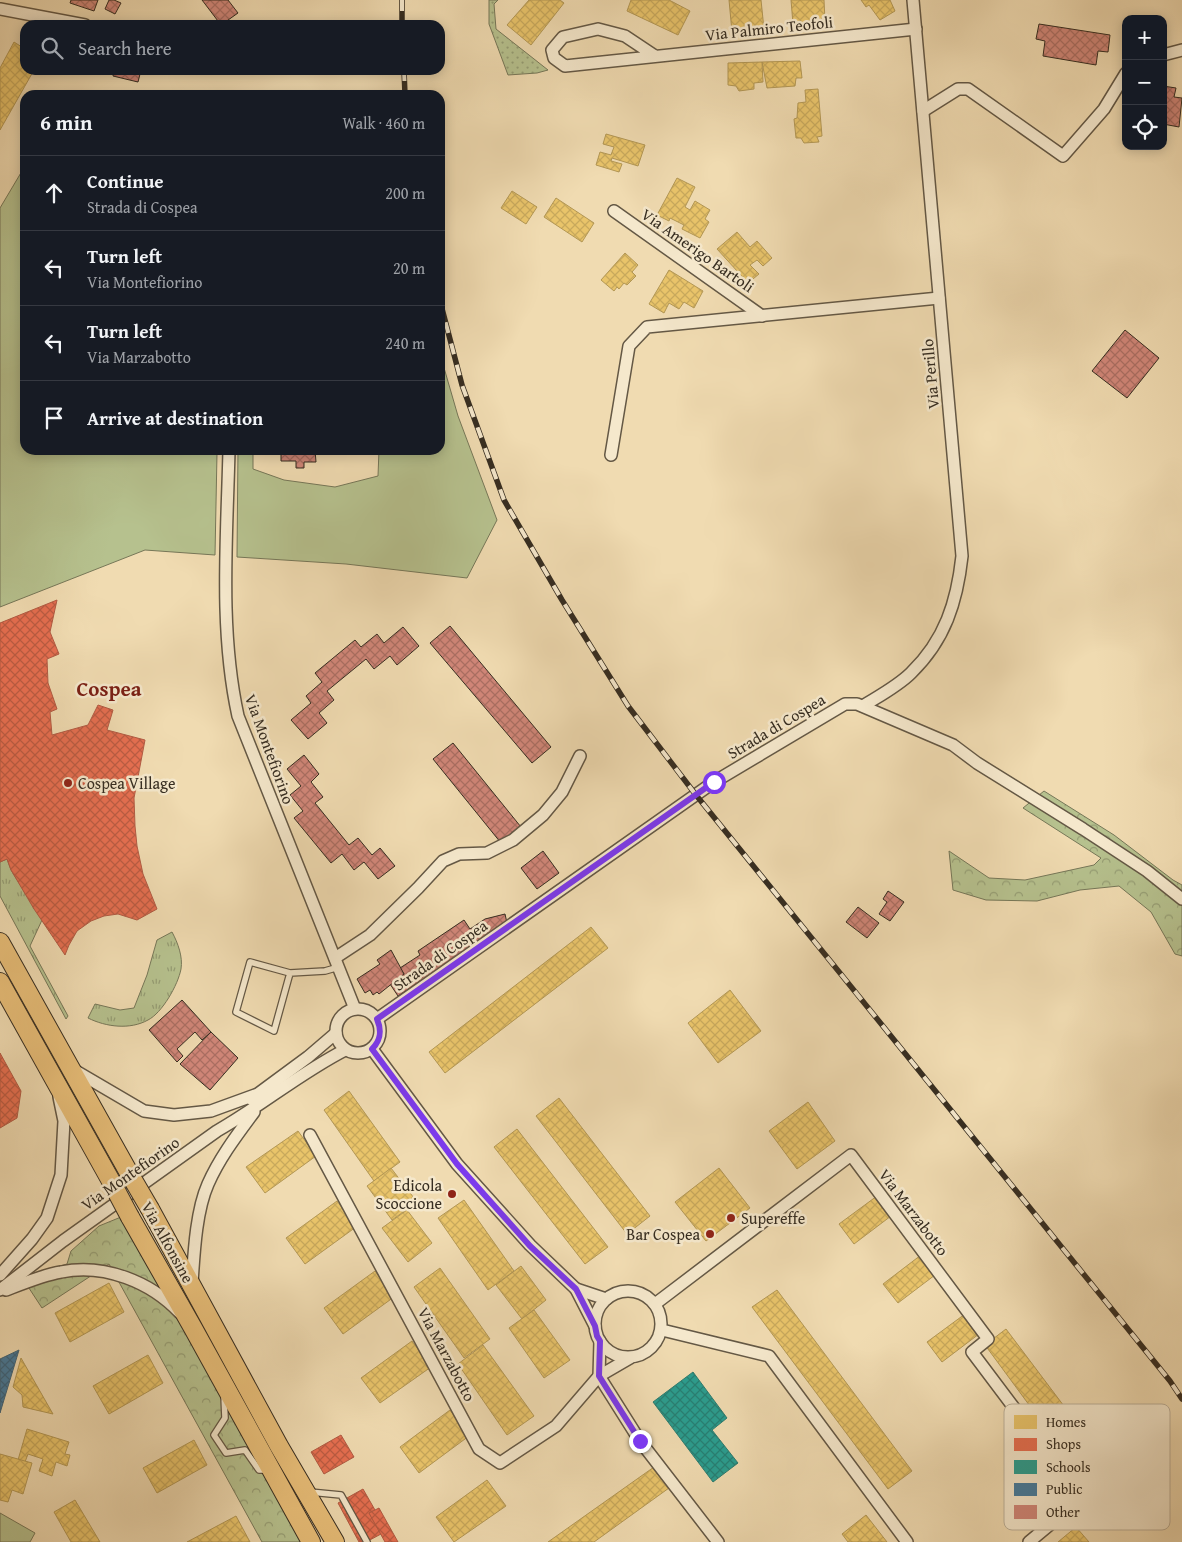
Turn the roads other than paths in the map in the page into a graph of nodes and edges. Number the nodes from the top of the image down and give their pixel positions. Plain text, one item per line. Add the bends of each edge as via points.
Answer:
1 (913, 0) edge
2 (0, 9) edge
3 (58, 20) edge
4 (916, 28) junction
5 (1182, 50) edge
6 (1167, 54) edge
7 (655, 56) junction
8 (1122, 80) edge
9 (923, 111) junction
10 (614, 211) dead end
11 (939, 298) junction
12 (762, 316) junction
13 (229, 455) edge
14 (612, 455) dead end
15 (863, 706) junction
16 (580, 756) dead end
17 (1182, 899) edge
18 (0, 942) edge
19 (337, 962) junction
20 (290, 973) junction
21 (0, 982) edge
22 (355, 1009) junction
23 (377, 1019) junction
24 (336, 1033) junction
25 (372, 1049) junction
26 (345, 1050) junction
27 (71, 1069) junction
28 (57, 1086) junction
29 (258, 1100) junction
30 (310, 1135) dead end
31 (63, 1241) junction
32 (0, 1275) edge
33 (0, 1279) edge
34 (192, 1285) junction
35 (576, 1289) junction
36 (0, 1291) edge
37 (606, 1299) junction
38 (655, 1304) junction
39 (595, 1326) junction
40 (194, 1328) junction
41 (662, 1330) junction
42 (600, 1341) junction
43 (630, 1358) junction
44 (599, 1376) junction
45 (224, 1384) junction
46 (1011, 1404) edge
47 (272, 1470) junction
48 (306, 1492) junction
49 (1043, 1530) edge
50 (310, 1542) edge
51 (335, 1542) edge
52 (367, 1542) edge
53 (718, 1542) edge
54 (907, 1542) edge
55 (1029, 1542) edge

1 - 4 street, Via Perillo
2 - 3 street
4 - 7 street, Via Palmiro Teofoli
4 - 9 street, Via Perillo
5 - 6 street
7 - 7 street, Via Palmiro Teofoli via 565,66 554,58 552,50 564,37 598,30 625,36
8 - 9 street via 1104,109 1063,156 968,88 958,89
9 - 11 street, Via Perillo
10 - 12 street, Via Amerigo Bartoli
11 - 12 street, Via Amerigo Bartoli
11 - 15 street, Via Perillo via 962,556 959,585 935,646 910,674
12 - 14 street, Via Amerigo Bartoli via 647,328 628,346
13 - 19 street, Via Montefiorino via 225,569 233,692 238,716
15 - 17 street, Strada di Cospea via 953,745 1147,871
15 - 23 street, Strada di Cospea via 845,704 714,782
16 - 19 street via 562,792 543,815 514,840 487,853 459,854 442,861 370,935
18 - 27 main road, Via Alfonsine
19 - 20 lane via 325,971
19 - 22 street, Via Montefiorino
20 - 20 lane via 250,962 236,1012 274,1031
21 - 28 main road, Via Alfonsine
22 - 23 street via 368,1011
22 - 24 street, Via Montefiorino via 343,1014
23 - 25 street via 381,1032
24 - 26 street
24 - 29 street, Via Montefiorino
25 - 26 street via 356,1054
25 - 35 street via 457,1164 530,1246
26 - 29 street, Via Montefiorino
27 - 29 street via 144,1111 174,1115 211,1111
27 - 34 main road, Via Alfonsine, bridge
28 - 32 street via 64,1122 61,1175 47,1218
28 - 40 main road, Via Alfonsine, bridge
29 - 31 street, Via Montefiorino
29 - 34 street via 208,1186 195,1244
30 - 44 street, Via Marzabotto via 479,1449 500,1463 556,1426
31 - 33 street, Via Montefiorino
31 - 36 street, Via Montefiorino
34 - 48 main road, Via Alfonsine
35 - 37 street
35 - 39 street
36 - 40 street via 62,1271 86,1270 123,1276 146,1285
37 - 38 street via 616,1293 637,1292
37 - 39 street via 596,1316
38 - 41 street via 660,1312
38 - 46 street, Via Marzabotto via 851,1155 988,1339 972,1352
39 - 42 street
40 - 45 main road, Via Alfonsine
41 - 43 street, Via Marzabotto via 651,1350
41 - 54 street via 769,1356
42 - 43 street via 610,1352
42 - 44 street
43 - 44 street, Via Marzabotto
44 - 53 street via 640,1441
45 - 47 main road, Via Alfonsine
45 - 47 lane via 225,1418 214,1435 226,1452 245,1450 259,1470
47 - 50 main road, Via Alfonsine
48 - 51 main road, Via Alfonsine
48 - 52 lane via 341,1495
49 - 55 street

